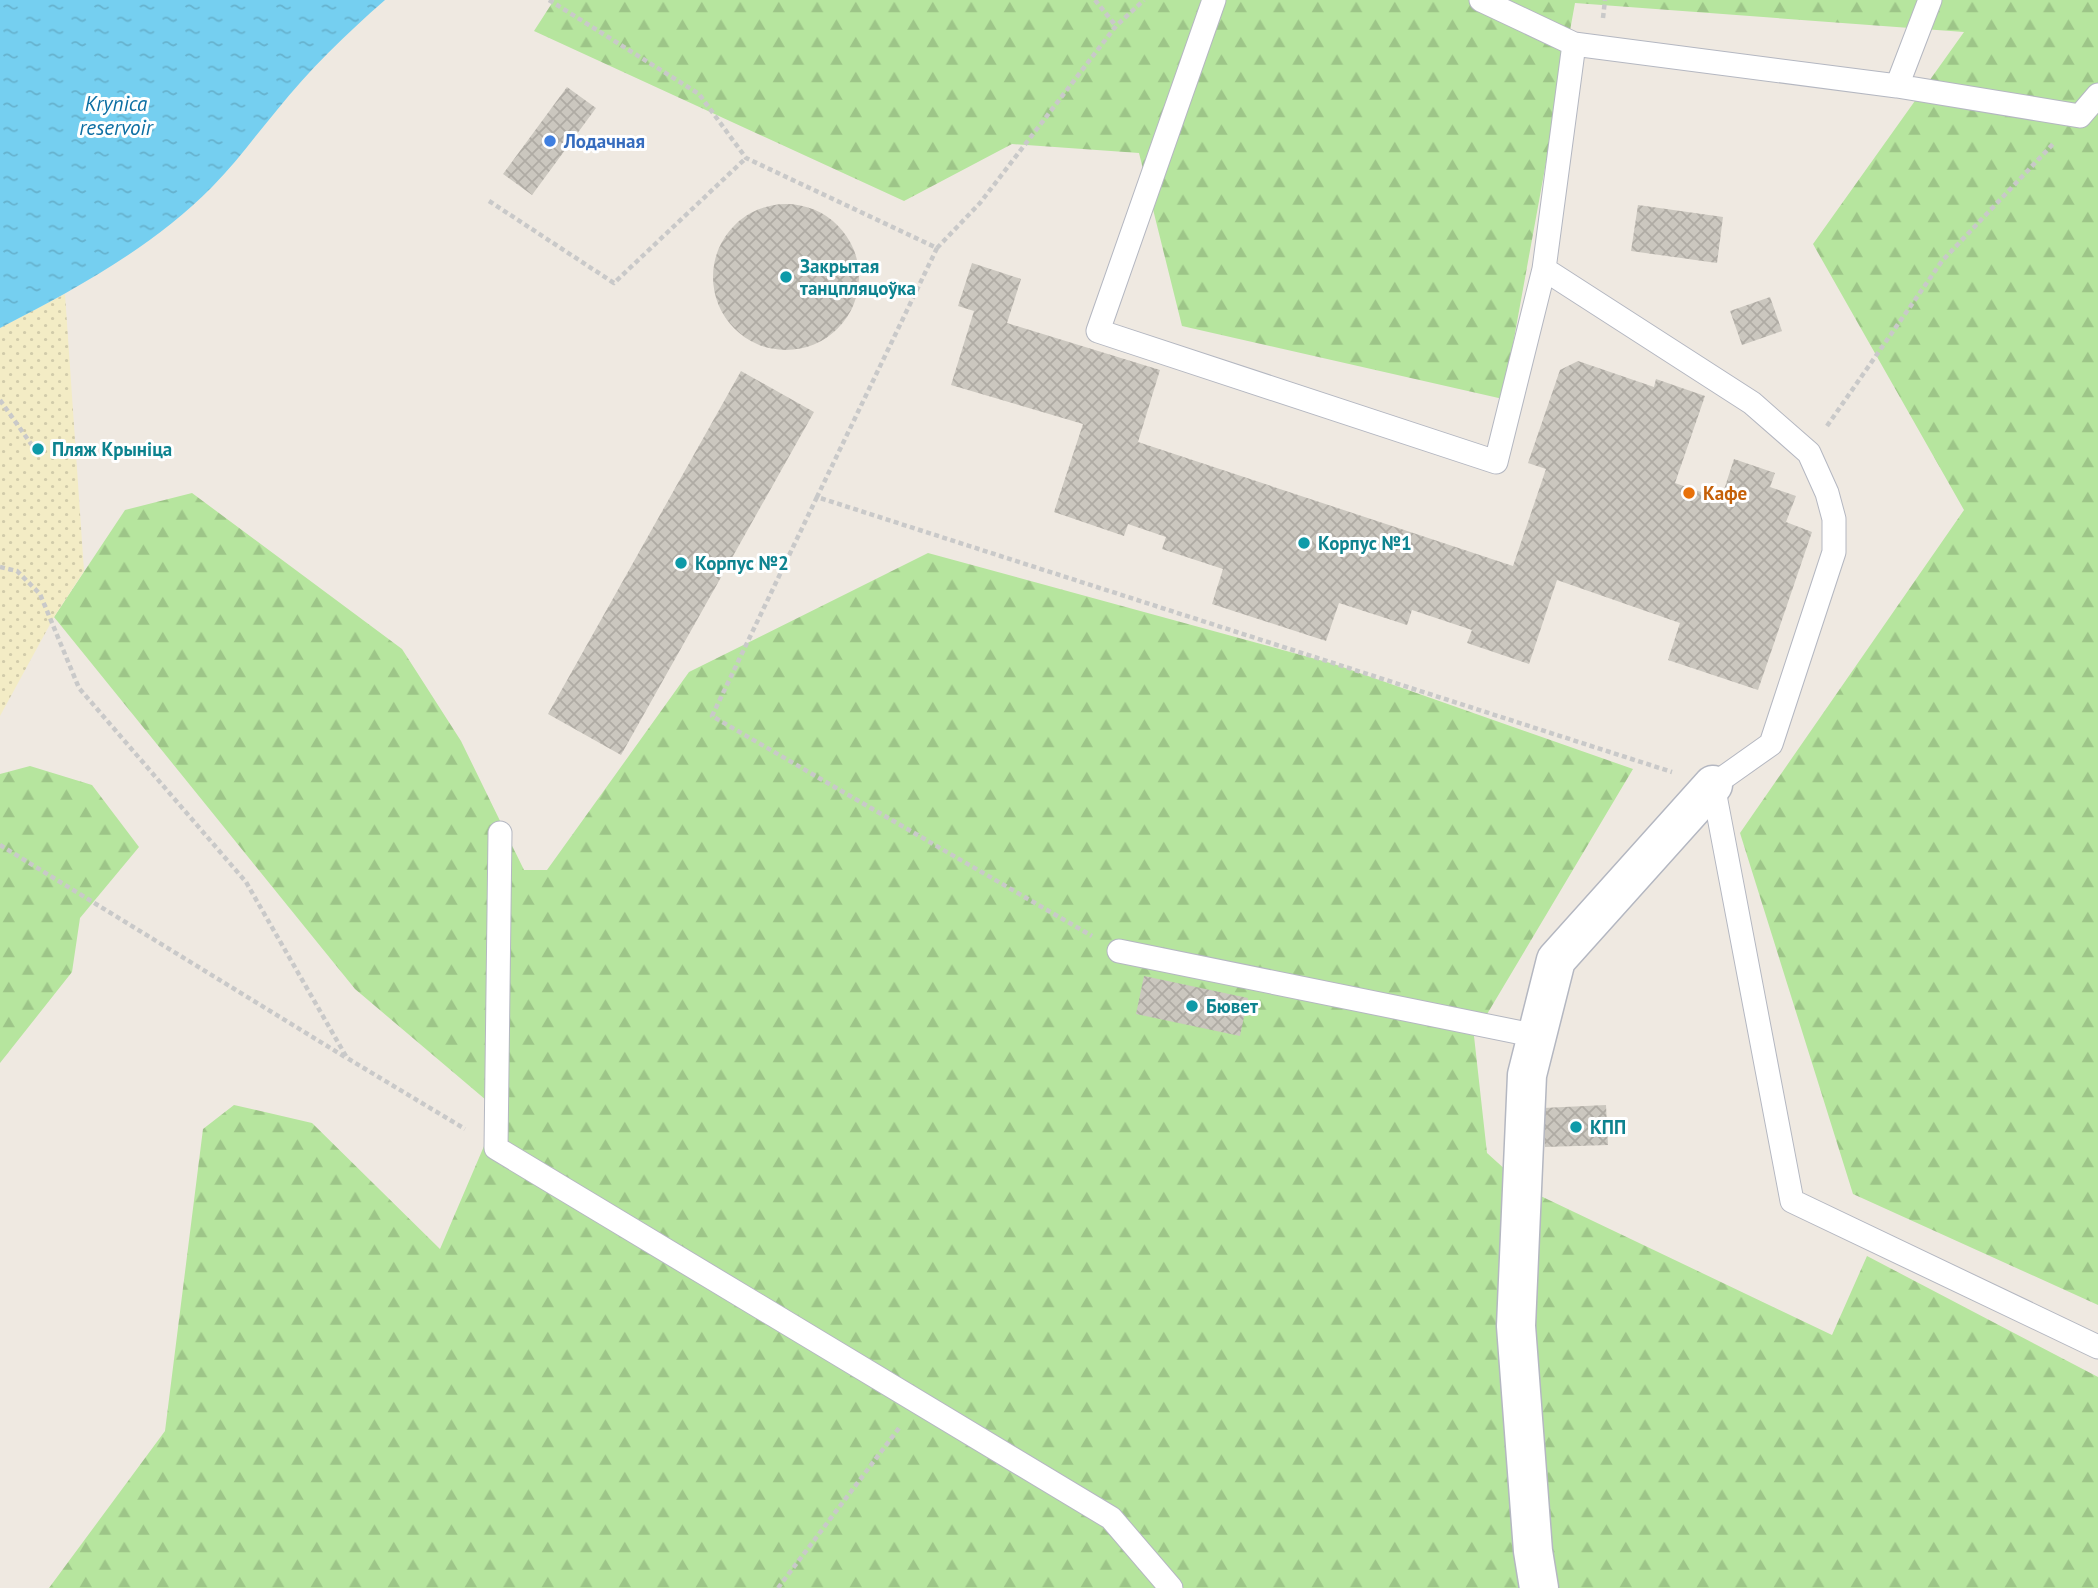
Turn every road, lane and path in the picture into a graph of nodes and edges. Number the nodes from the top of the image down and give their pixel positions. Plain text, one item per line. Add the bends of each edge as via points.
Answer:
1 (549, 0) edge
2 (1094, 0) edge
3 (1144, 0) edge
4 (1214, 0) edge
5 (1481, 0) edge
6 (1930, 0) edge
7 (1116, 26) junction
8 (1574, 44) junction
9 (1898, 86) junction
10 (2098, 95) edge
11 (2080, 116) junction
12 (746, 158) junction
13 (489, 201) dead end
14 (937, 248) junction
15 (1545, 269) junction
16 (0, 400) edge
17 (36, 451) dead end
18 (1809, 453) junction
19 (817, 497) junction
20 (0, 567) edge
21 (1713, 785) junction
22 (500, 833) dead end
23 (0, 845) edge
24 (1119, 951) joint
25 (1537, 1036) junction
26 (347, 1058) junction
27 (496, 1148) junction
28 (2098, 1347) edge
29 (919, 1402) junction
30 (778, 1588) edge
31 (1171, 1588) edge
32 (1539, 1588) edge

1 - 12 path via 699,94
2 - 7 path
3 - 7 path
4 - 15 lane via 1098,331 1496,462
5 - 8 lane
6 - 9 lane
7 - 14 path via 980,203
8 - 9 lane
8 - 15 lane
9 - 11 lane
10 - 11 lane
11 - 18 path via 1942,261
12 - 13 path via 614,283
12 - 14 path
14 - 19 path
15 - 18 lane via 1752,403
16 - 17 path
18 - 21 lane via 1834,519 1834,552 1771,744
19 - 21 path
19 - 24 path via 712,716
20 - 26 path via 17,571 40,594 79,688 246,882
21 - 25 street via 1556,960
21 - 28 lane via 1792,1201
22 - 27 lane
23 - 26 path
24 - 25 lane
25 - 32 street via 1527,1075 1516,1326
26 - 27 path
27 - 29 lane
29 - 30 path
29 - 31 lane via 1111,1518

